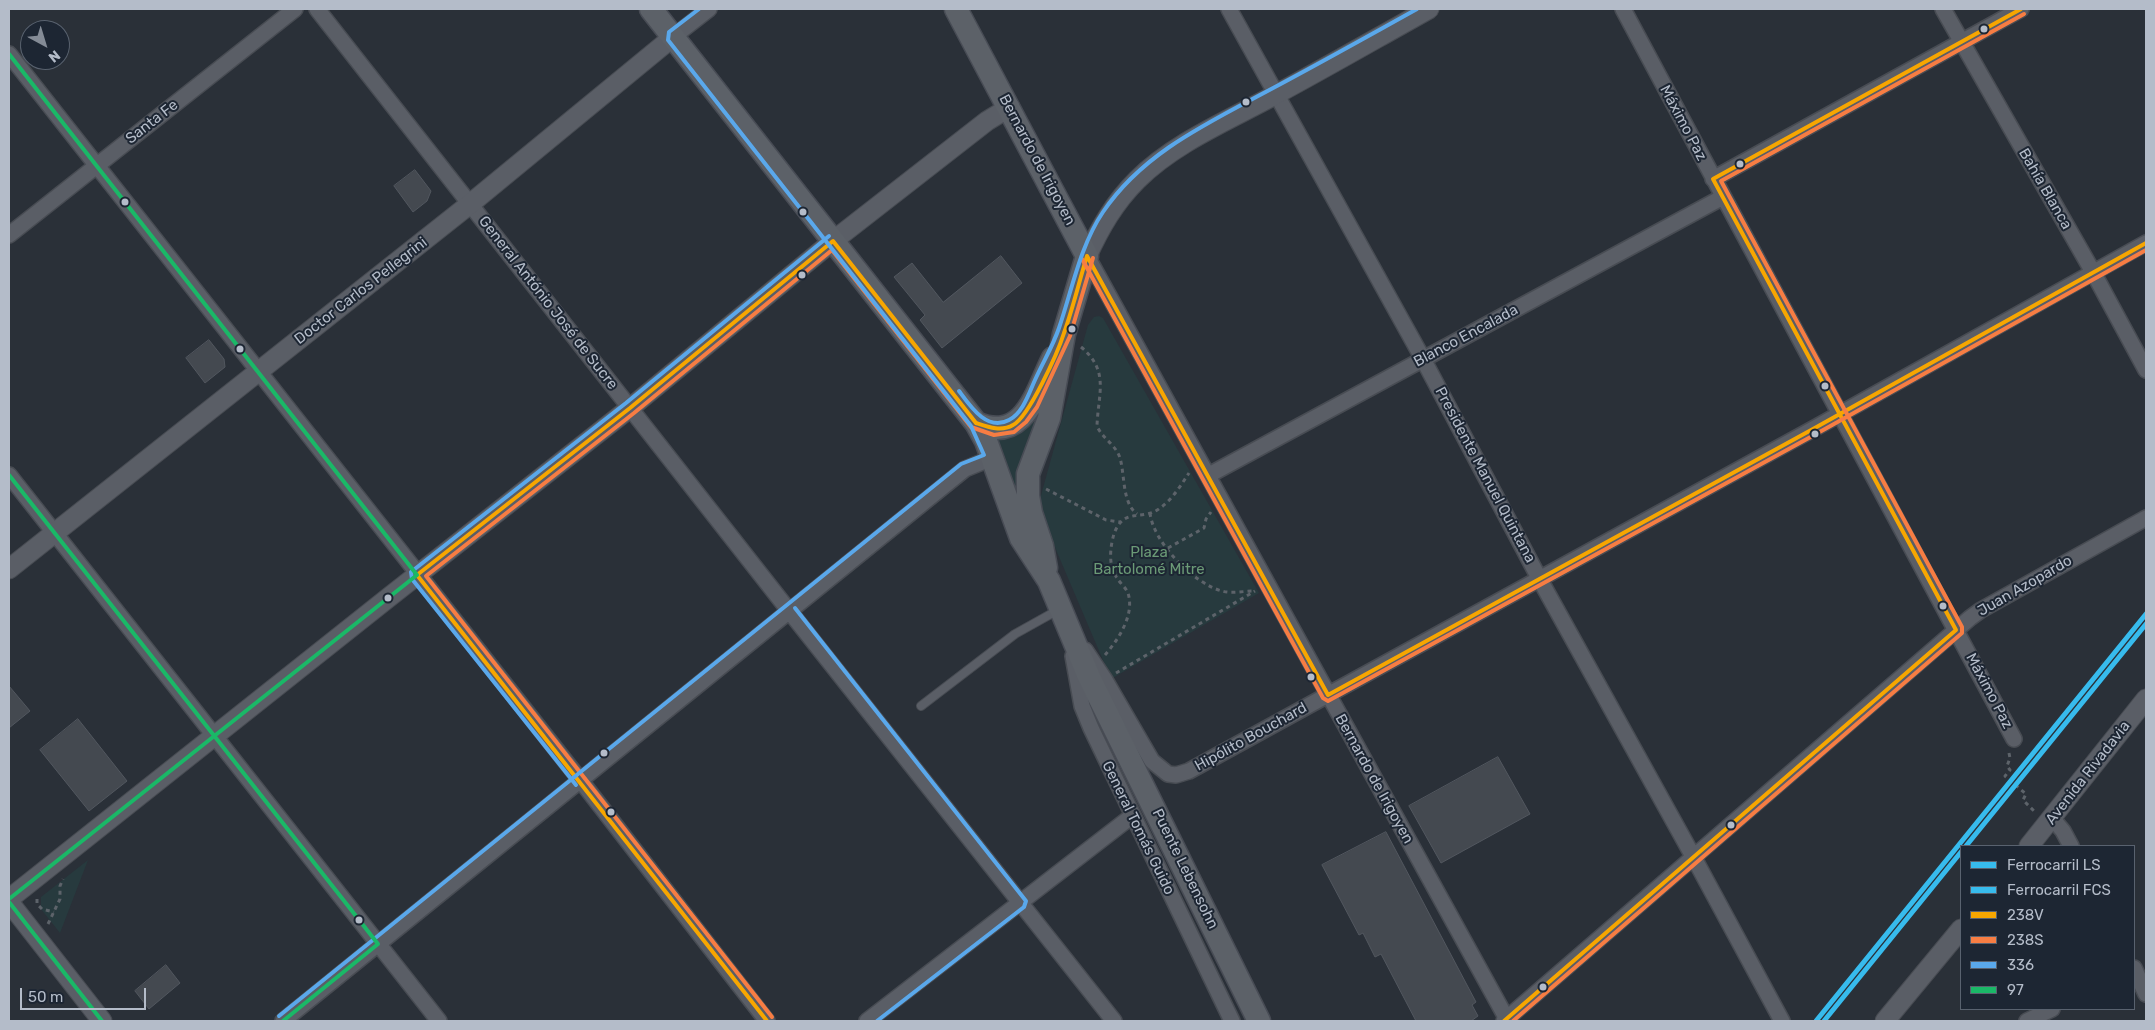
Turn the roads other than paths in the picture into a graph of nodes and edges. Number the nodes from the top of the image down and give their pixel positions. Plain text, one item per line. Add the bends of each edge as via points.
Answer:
1 (295, 9) edge
2 (317, 9) edge
3 (651, 9) edge
4 (709, 9) edge
5 (956, 9) edge
6 (1229, 9) edge
7 (1429, 9) edge
8 (1623, 9) edge
9 (1943, 9) edge
10 (2021, 9) edge
11 (673, 37) junction
12 (1961, 41) junction
13 (9, 54) edge
14 (1275, 95) junction
15 (1010, 107) junction
16 (96, 166) junction
17 (1713, 179) junction
18 (1723, 197) junction
19 (470, 204) junction
20 (9, 235) edge
21 (833, 241) junction
22 (2146, 243) edge
23 (1087, 256) junction
24 (2093, 272) junction
25 (1064, 334) junction
26 (1423, 359) junction
27 (2146, 370) edge
28 (258, 372) junction
29 (630, 408) junction
30 (1840, 414) junction
31 (976, 423) junction
32 (992, 458) junction
33 (9, 475) edge
34 (1209, 475) junction
35 (2146, 518) edge
36 (55, 532) junction
37 (9, 569) edge
38 (418, 574) junction
39 (1539, 578) junction
40 (1049, 581) junction
41 (790, 612) junction
42 (1064, 618) junction
43 (1956, 630) junction
44 (1328, 695) junction
45 (2146, 698) edge
46 (921, 706) dead end
47 (1108, 718) joint
48 (214, 736) junction
49 (2014, 738) road end
50 (1168, 774) joint
51 (581, 781) junction
52 (1132, 816) junction
53 (2052, 818) junction
54 (2030, 845) edge
55 (2070, 845) edge
56 (1694, 858) junction
57 (9, 900) edge
58 (1020, 902) junction
59 (1960, 930) edge
60 (378, 944) junction
61 (2135, 970) edge
62 (2146, 994) edge
63 (2050, 1010) edge
64 (1506, 1020) edge
65 (102, 1021) edge
66 (283, 1021) edge
67 (439, 1021) edge
68 (767, 1021) edge
69 (867, 1021) edge
70 (1114, 1021) edge
71 (1232, 1021) edge
72 (1259, 1021) edge
73 (1782, 1021) edge
74 (1885, 1021) edge
75 (2028, 1021) edge

1 - 16 street, Santa Fe
2 - 19 street, General António José de Sucre
3 - 11 main road, General Tomás Guido
4 - 11 street, Doctor Carlos Pellegrini
5 - 15 main road, Bernardo de Irigoyen
6 - 14 street, Presidente Manuel Quintana
7 - 14 street
8 - 17 street, Máximo Paz
9 - 12 street, Bahía Blanca
10 - 12 street
11 - 19 street, Doctor Carlos Pellegrini
11 - 21 main road, General Tomás Guido
12 - 17 street
12 - 24 street, Bahía Blanca
13 - 16 street
14 - 23 street via 1161,160 1116,203 1102,223
14 - 26 street, Presidente Manuel Quintana
15 - 21 street via 987,121
15 - 23 main road, Bernardo de Irigoyen
16 - 20 street, Santa Fe
16 - 28 street
17 - 18 street, Máximo Paz
18 - 26 street, Blanco Encalada
18 - 30 street, Máximo Paz
19 - 28 street, Doctor Carlos Pellegrini
19 - 29 street, General António José de Sucre
21 - 29 street
21 - 31 main road, General Tomás Guido
22 - 24 street, Hipólito Bouchard
23 - 25 main road
23 - 34 street, Bernardo de Irigoyen
24 - 27 street, Bahía Blanca
24 - 30 street, Hipólito Bouchard
25 - 31 main road via 1021,419 1012,426 994,429
25 - 40 main road via 1051,409 1031,464 1028,487 1031,513
26 - 34 street, Blanco Encalada
26 - 39 street, Presidente Manuel Quintana
28 - 36 street, Doctor Carlos Pellegrini
28 - 38 street
29 - 38 street
29 - 41 street, General António José de Sucre
30 - 39 street, Hipólito Bouchard
30 - 43 street, Máximo Paz
31 - 32 main road, General Tomás Guido
32 - 40 main road, General Tomás Guido via 1021,538
32 - 41 street via 964,469
33 - 36 street
34 - 44 street, Bernardo de Irigoyen via 1262,587
35 - 43 street, Juan Azopardo via 1981,610
36 - 37 street, Doctor Carlos Pellegrini
36 - 48 street
38 - 48 street
38 - 51 street
39 - 44 street, Hipólito Bouchard
39 - 56 street, Presidente Manuel Quintana
40 - 42 main road, General Tomás Guido
41 - 51 street
41 - 58 street, General António José de Sucre
42 - 46 lane via 1014,634
42 - 47 main road, General Tomás Guido
42 - 50 street, General Tomás Guido via 1096,665 1152,761
42 - 52 street, General Tomás Guido via 1082,706
43 - 49 street, Máximo Paz
43 - 56 street, Juan Azopardo
44 - 50 street, Hipólito Bouchard via 1189,771
44 - 64 street, Bernardo de Irigoyen
45 - 53 street, Avenida Rivadavia
47 - 72 main road, Puente Lebensohn
48 - 57 street
48 - 60 street
51 - 60 street
51 - 68 street
52 - 58 street
52 - 71 street, General Tomás Guido
53 - 54 street, Avenida Rivadavia
53 - 55 street
56 - 64 street, Juan Azopardo
56 - 73 street, Presidente Manuel Quintana
57 - 65 street
58 - 69 street
58 - 70 street, General António José de Sucre
59 - 74 street
60 - 66 street
60 - 67 street
61 - 62 street
63 - 75 street

